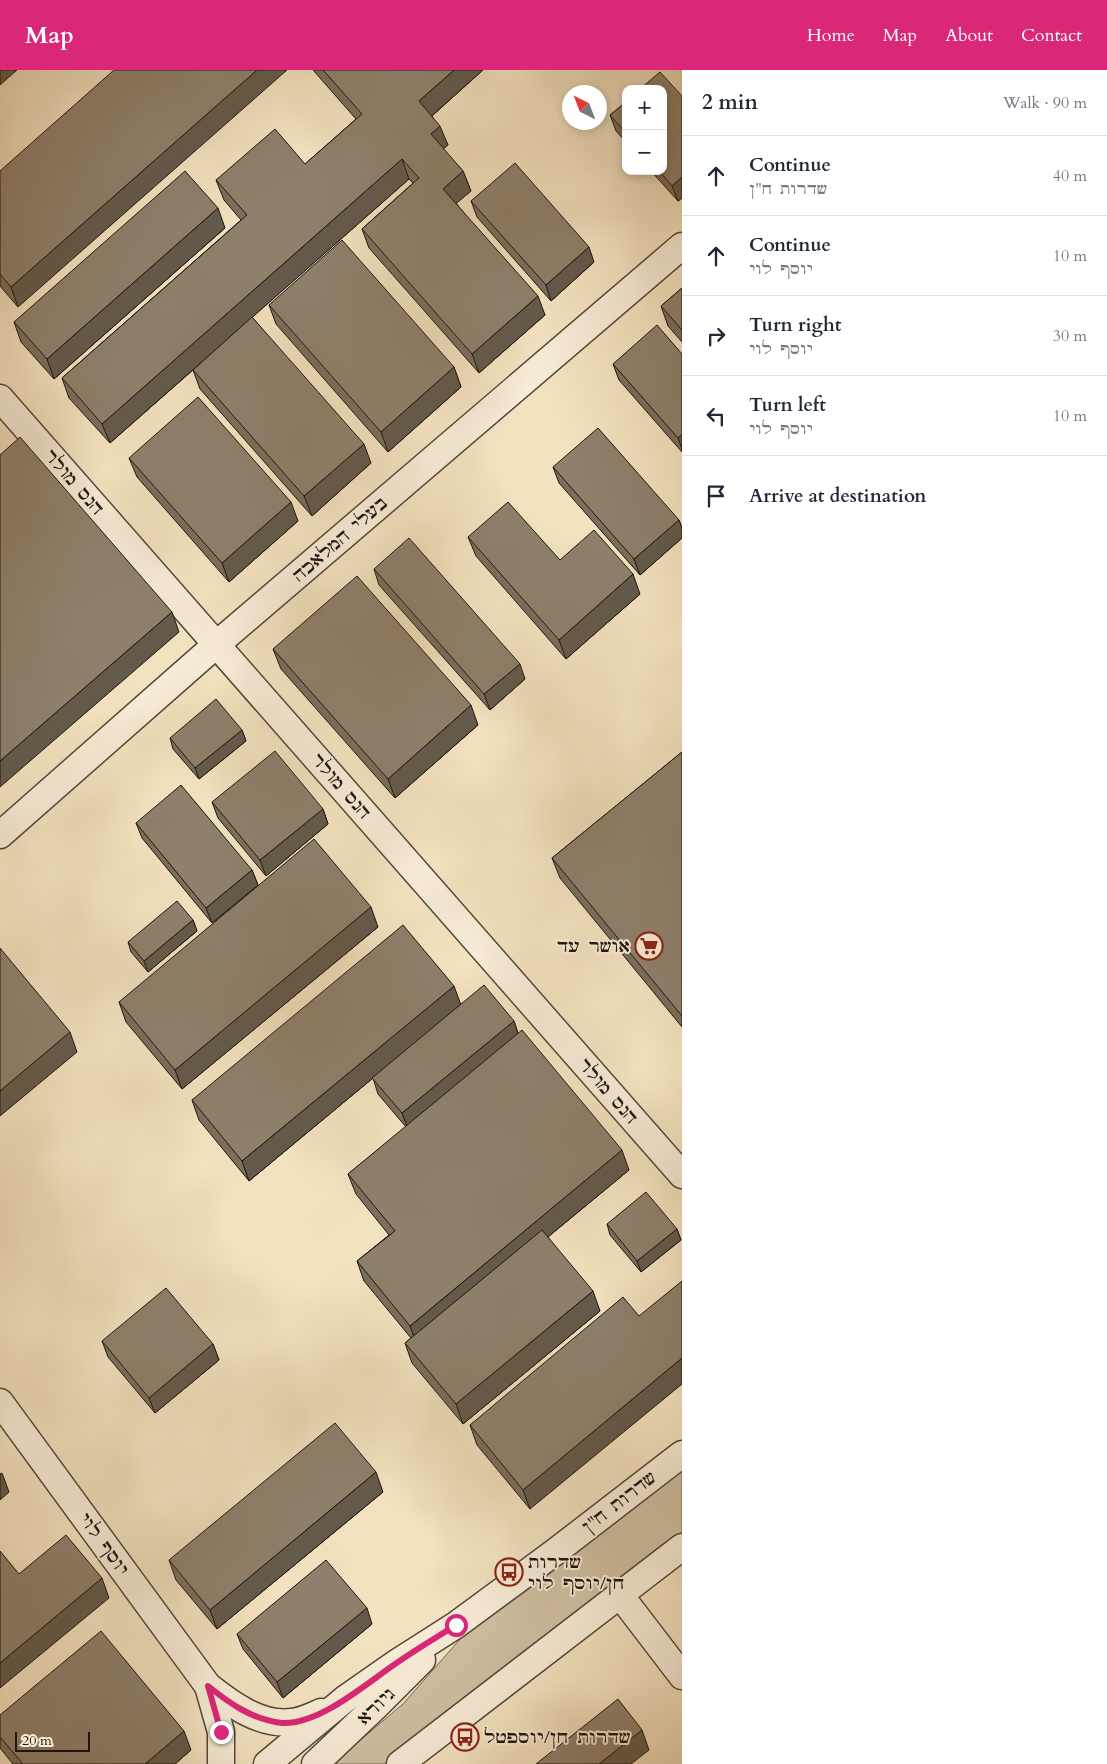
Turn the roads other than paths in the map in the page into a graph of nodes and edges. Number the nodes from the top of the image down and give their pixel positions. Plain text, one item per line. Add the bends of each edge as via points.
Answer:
1 (682, 246) edge
2 (3, 406) edge
3 (217, 644) junction
4 (0, 835) edge
5 (682, 1175) edge
6 (0, 1402) edge
7 (682, 1454) edge
8 (682, 1548) edge
9 (620, 1595) junction
10 (456, 1625) junction
11 (682, 1676) edge
12 (208, 1686) junction
13 (337, 1705) junction
14 (221, 1764) edge
15 (267, 1764) edge
16 (315, 1764) edge
17 (400, 1764) edge

1 - 3 street, בעלי המלאכה
2 - 3 street, הנס מולר
3 - 4 street, בעלי המלאכה
3 - 5 street, הנס מולר
6 - 12 street, יוסף לוי
7 - 10 street, שדרות ח"ן
8 - 9 street
9 - 11 street
9 - 17 street
10 - 13 street, שדרות ח"ן
10 - 16 street, גיורא
12 - 13 street, יוסף לוי via 252,1715 282,1723 307,1718
12 - 14 street, יוסף לוי via 221,1732
13 - 15 street, שדרות ח"ן

